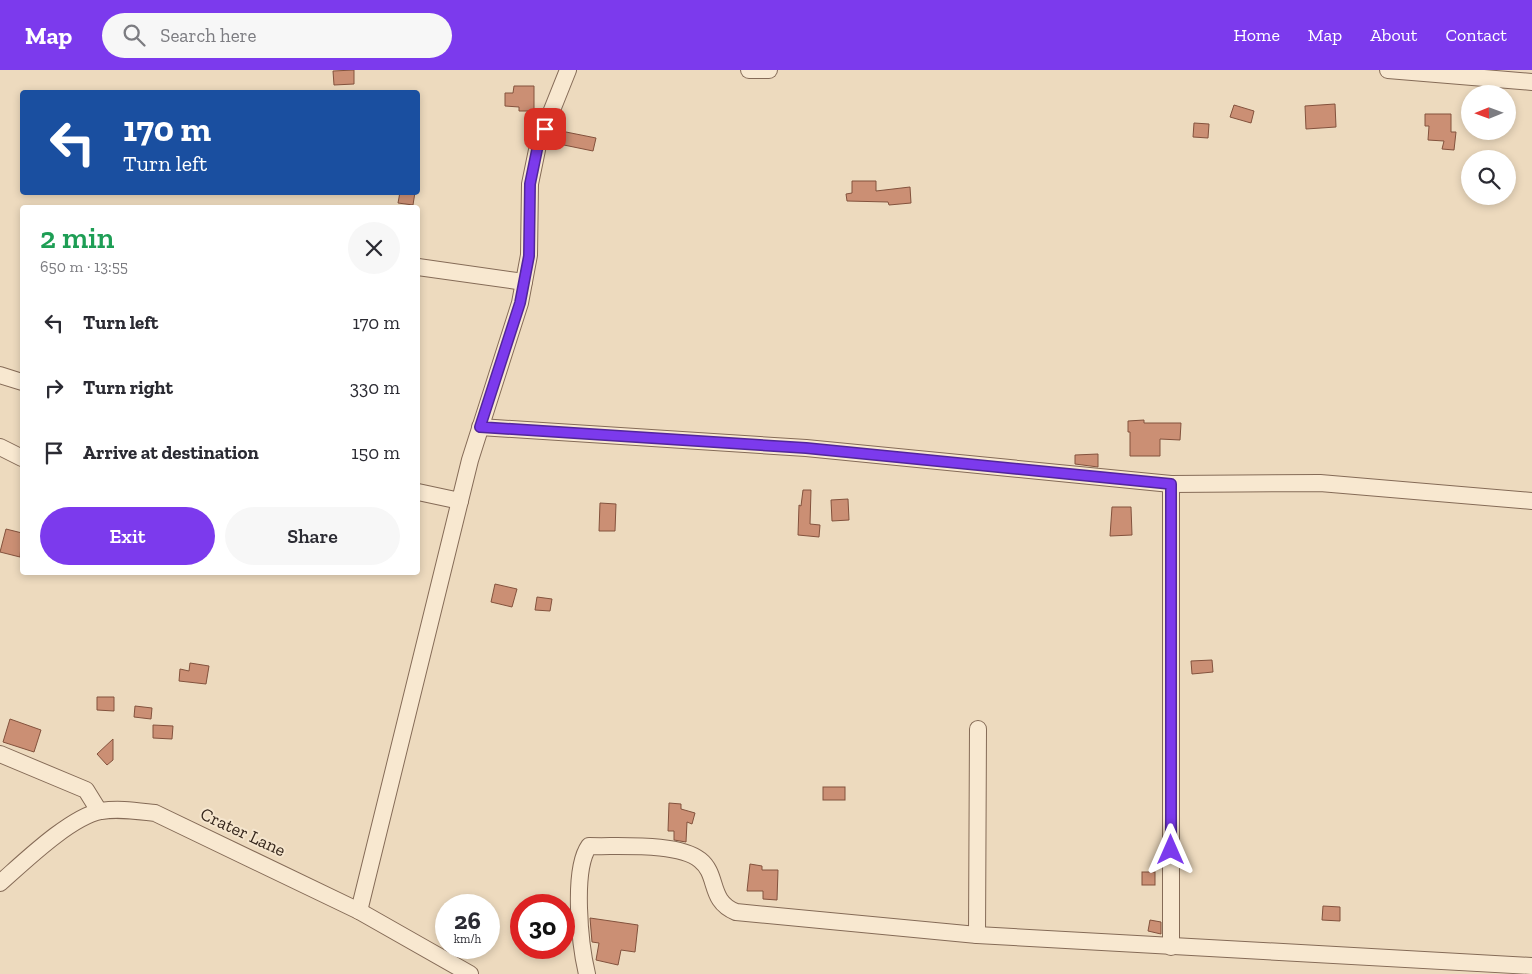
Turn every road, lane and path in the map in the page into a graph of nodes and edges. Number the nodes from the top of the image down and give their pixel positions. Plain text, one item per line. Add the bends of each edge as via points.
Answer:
1 (568, 70) edge
2 (749, 70) edge
3 (769, 70) edge
4 (1388, 70) edge
5 (1532, 82) edge
6 (420, 267) edge
7 (524, 282) junction
8 (0, 375) edge
9 (20, 381) edge
10 (480, 427) junction
11 (0, 446) edge
12 (20, 457) edge
13 (1171, 484) junction
14 (420, 492) edge
15 (460, 501) junction
16 (1532, 501) edge
17 (978, 729) dead end
18 (0, 754) edge
19 (99, 811) junction
20 (0, 883) edge
21 (359, 911) junction
22 (977, 935) junction
23 (1171, 947) junction
24 (1532, 966) edge
25 (1447, 968) edge
26 (470, 974) edge
27 (587, 974) edge

1 - 7 street via 538,145 530,184 529,256
2 - 3 street
4 - 5 street
6 - 7 street
7 - 10 street
8 - 9 street
10 - 13 street via 806,448
10 - 15 street
11 - 12 street
13 - 16 street via 1320,482
13 - 23 street
14 - 15 street
15 - 21 street
17 - 22 street
18 - 19 street via 86,790
19 - 20 street, Crater Lane via 75,822
19 - 21 street, Crater Lane via 126,809 155,813
21 - 26 street, Crater Lane
22 - 23 street
22 - 27 street via 736,912 725,907 701,860 686,852 589,846 584,854 579,909
23 - 25 street
24 - 25 street

